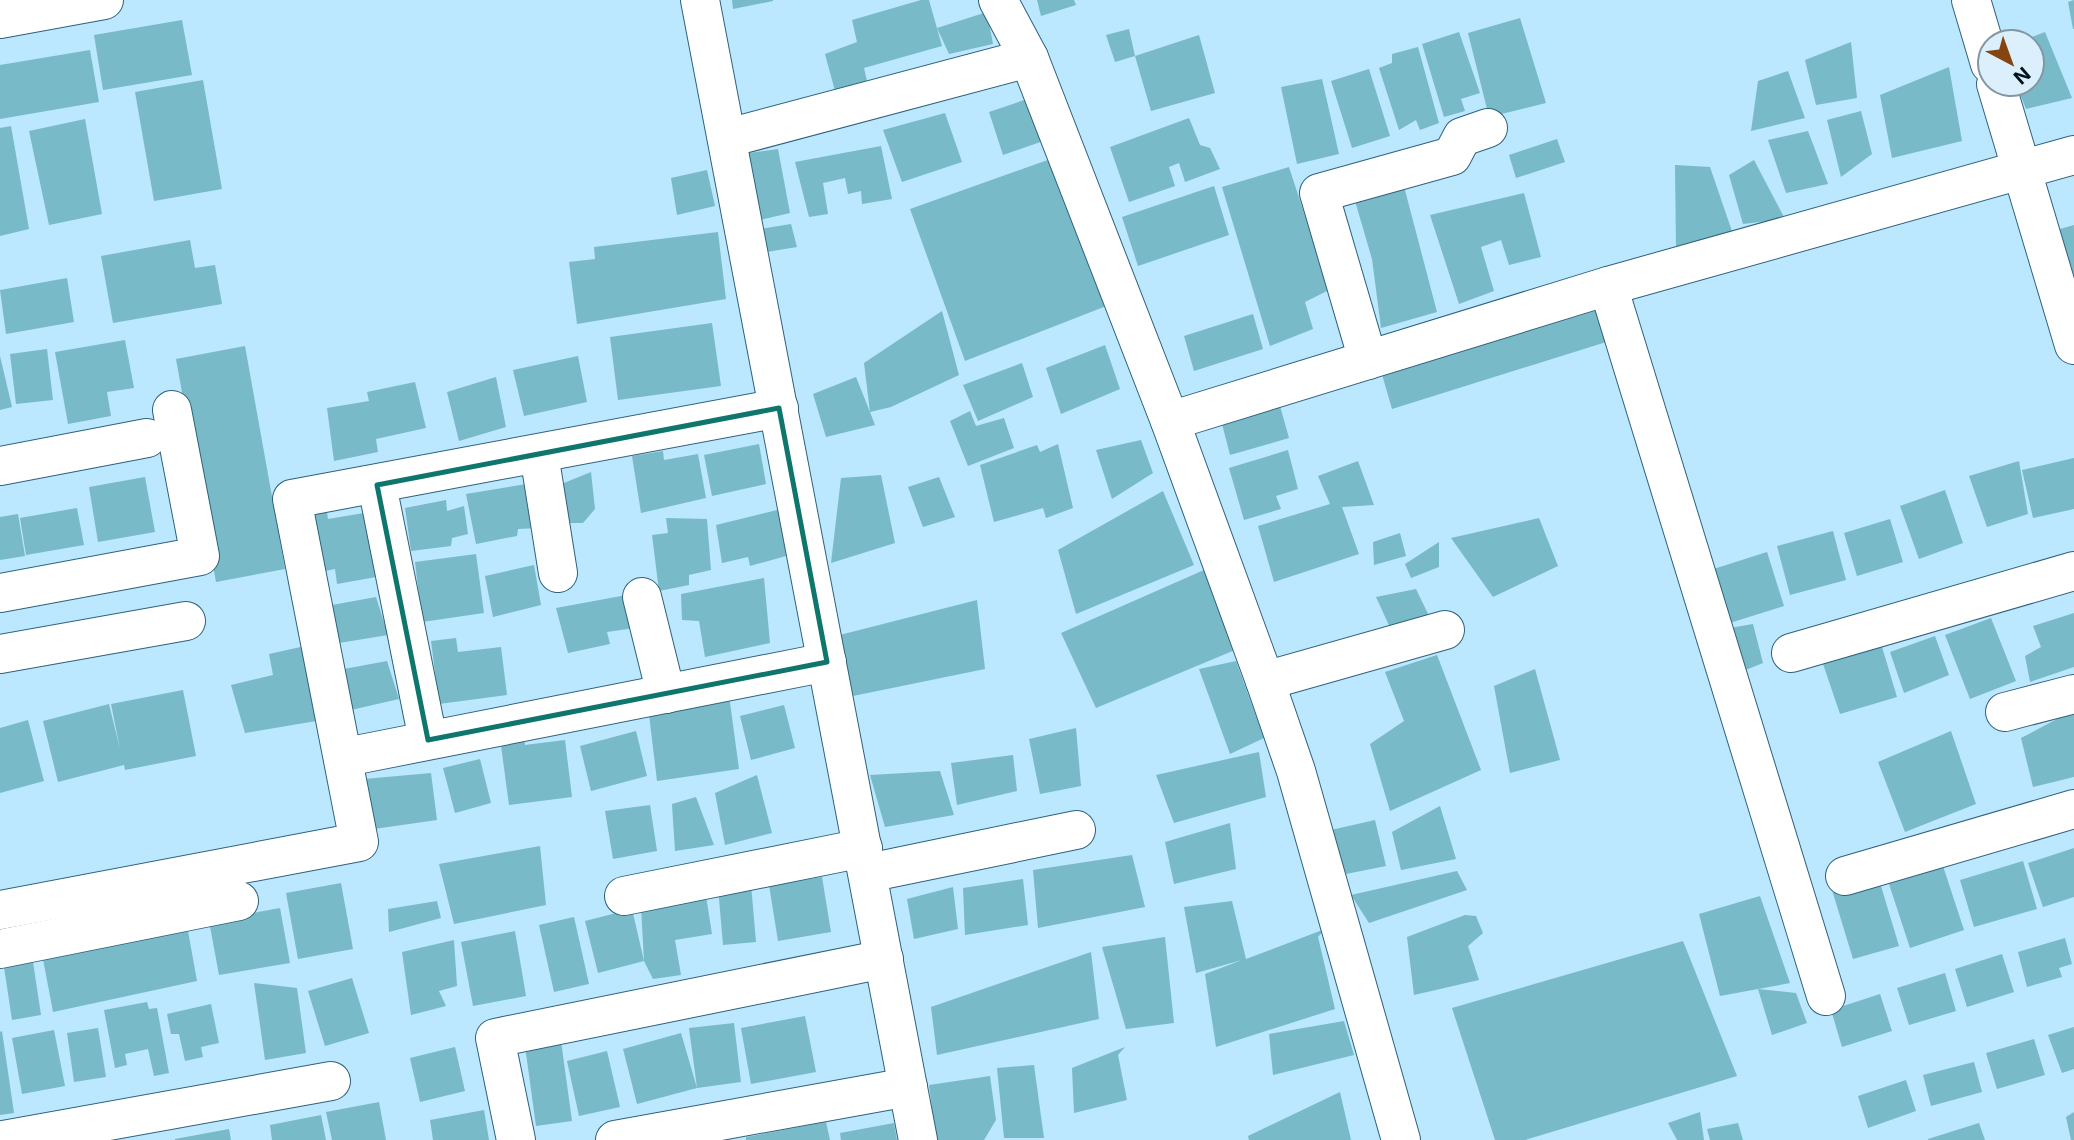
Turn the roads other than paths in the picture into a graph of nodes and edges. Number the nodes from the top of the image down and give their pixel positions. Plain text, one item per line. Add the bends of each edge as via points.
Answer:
1 (104, 0) edge
2 (700, 0) edge
3 (999, 0) edge
4 (1971, 0) edge
5 (0, 19) edge
6 (1979, 28) edge
7 (1028, 58) junction
8 (2000, 98) edge
9 (1488, 128) dead end
10 (728, 138) junction
11 (2074, 155) edge
12 (2021, 172) junction
13 (1608, 286) junction
14 (2074, 345) edge
15 (1368, 360) junction
16 (779, 408) junction
17 (172, 410) dead end
18 (1170, 421) junction
19 (147, 438) dead end
20 (539, 454) junction
21 (0, 466) edge
22 (377, 485) junction
23 (2074, 571) edge
24 (558, 573) dead end
25 (0, 593) edge
26 (642, 597) dead end
27 (186, 621) dead end
28 (1445, 629) dead end
29 (1791, 653) dead end
30 (0, 654) edge
31 (827, 662) junction
32 (1265, 681) junction
33 (666, 694) junction
34 (2074, 694) edge
35 (2006, 712) dead end
36 (428, 740) junction
37 (361, 754) dead end
38 (2074, 809) edge
39 (1076, 830) dead end
40 (865, 860) junction
41 (1845, 876) dead end
42 (624, 896) dead end
43 (240, 901) dead end
44 (0, 910) edge
45 (0, 949) edge
46 (884, 959) junction
47 (1826, 996) dead end
48 (331, 1081) dead end
49 (908, 1087) junction
50 (3, 1140) edge
51 (516, 1140) edge
52 (614, 1140) edge
53 (918, 1140) edge
54 (1401, 1140) edge

1 - 5 street
2 - 10 street
3 - 7 street
4 - 6 street
7 - 10 street
7 - 18 street
8 - 12 street
9 - 15 street via 1462,138 1452,156 1428,175 1319,193
10 - 16 street
11 - 12 street
12 - 13 street
12 - 14 street
13 - 15 street
13 - 47 street
15 - 18 street
16 - 20 street
16 - 31 street
17 - 25 street via 200,555
18 - 32 street
19 - 21 street
20 - 22 street
20 - 24 street
22 - 36 street
22 - 44 street via 292,499 359,842
23 - 29 street
26 - 33 street
27 - 30 street
28 - 32 street
31 - 33 street
31 - 40 street
32 - 54 street via 1296,771
33 - 36 street
34 - 35 street
36 - 37 street
38 - 41 street
39 - 40 street
40 - 42 street
40 - 46 street
43 - 45 street
46 - 49 street
46 - 51 street via 495,1038
48 - 50 street
49 - 52 street
49 - 53 street

